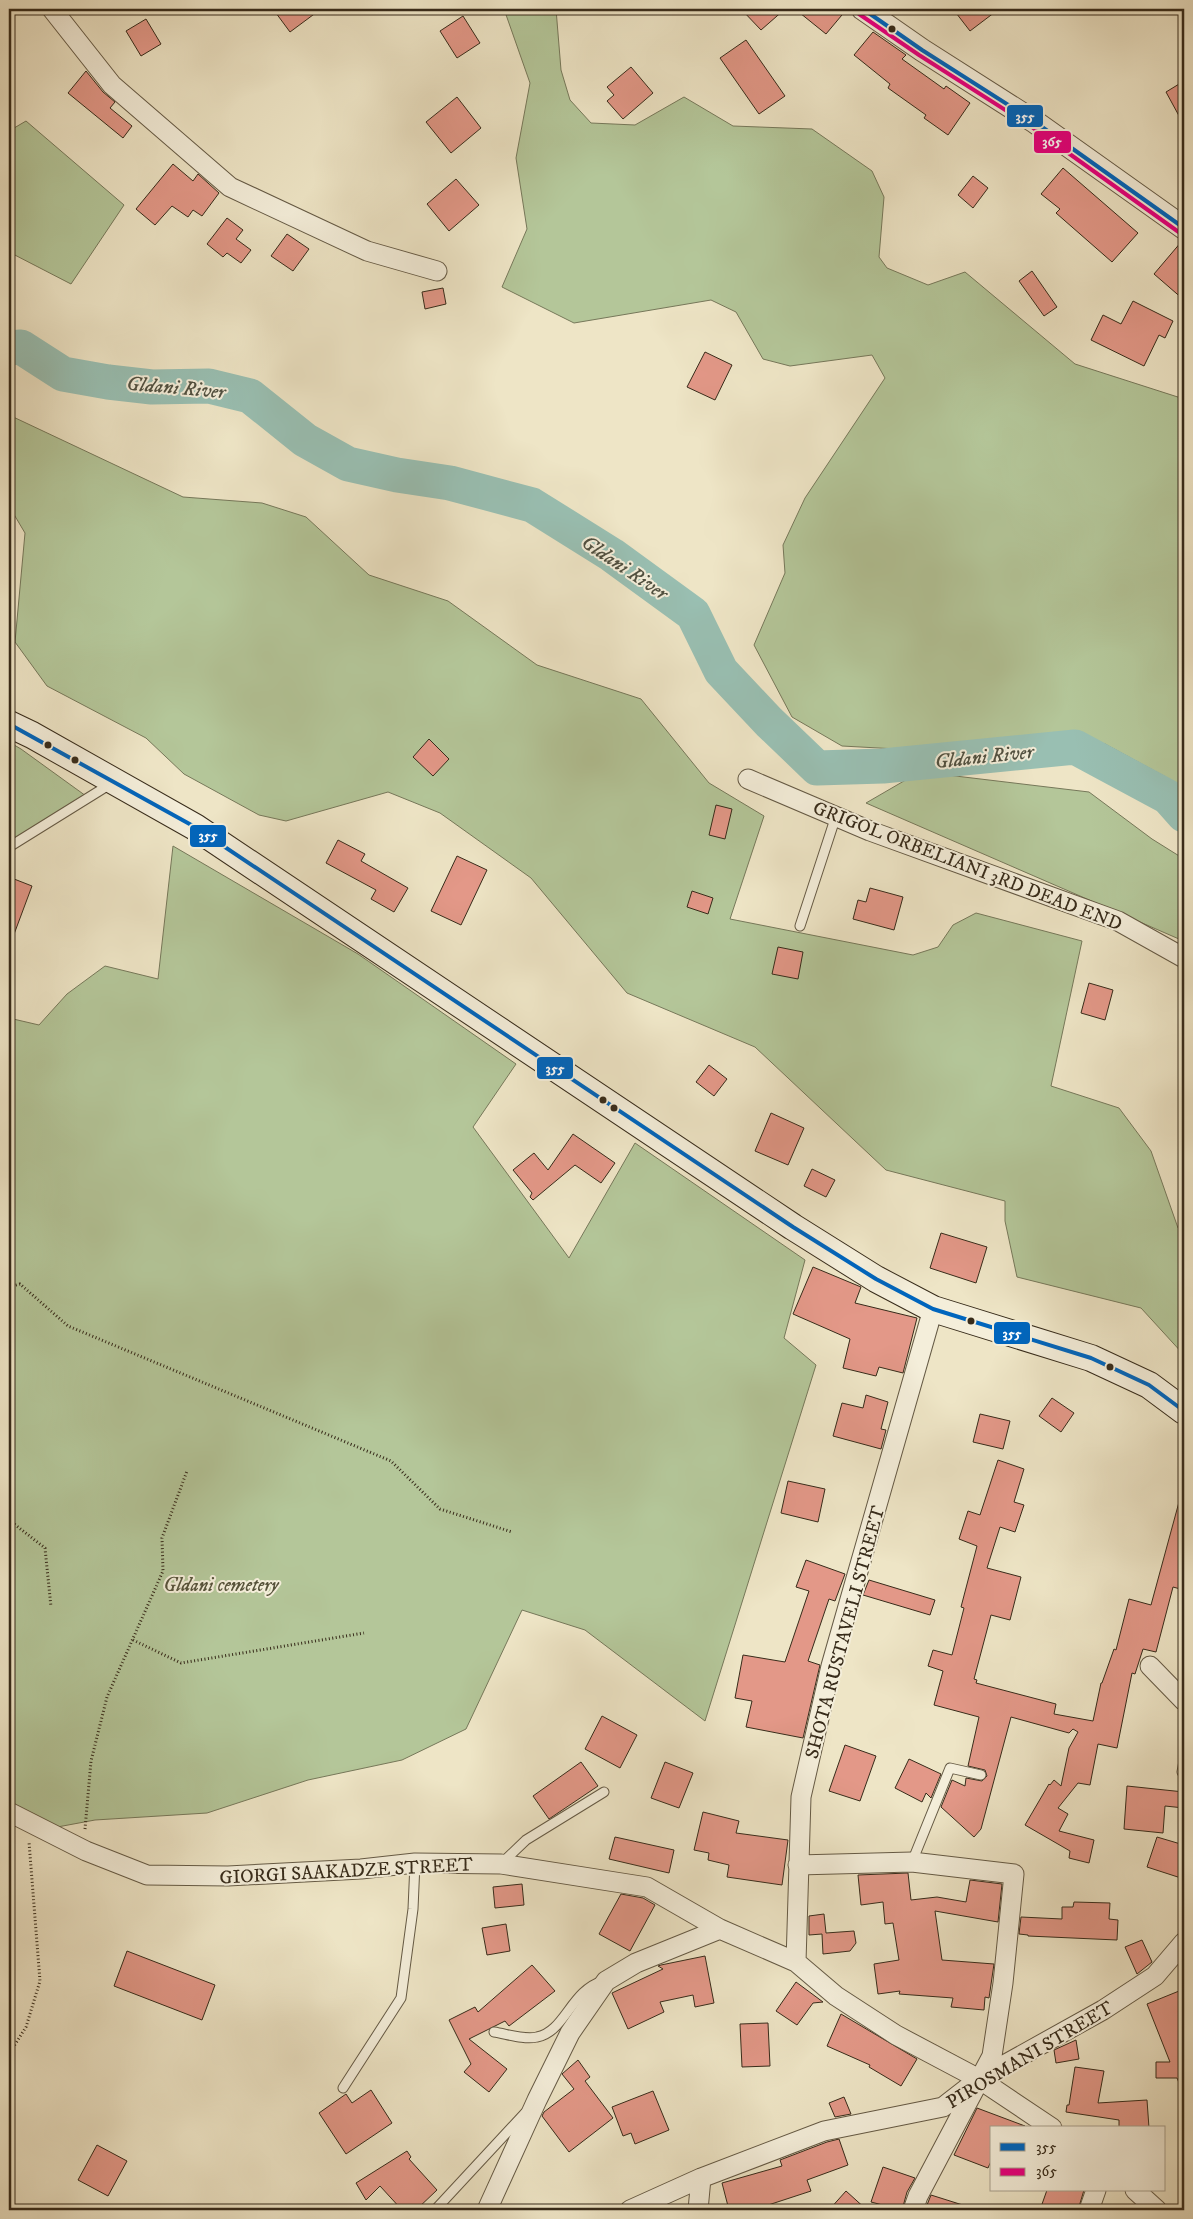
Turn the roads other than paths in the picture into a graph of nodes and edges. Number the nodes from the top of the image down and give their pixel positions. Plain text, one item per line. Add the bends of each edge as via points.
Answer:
1 (52, 9) edge
2 (870, 11) edge
3 (1184, 228) edge
4 (437, 271) dead end
5 (9, 724) edge
6 (748, 779) dead end
7 (114, 782) junction
8 (836, 816) junction
9 (9, 847) edge
10 (800, 926) dead end
11 (1184, 958) edge
12 (933, 1309) junction
13 (1184, 1411) edge
14 (1150, 1666) dead end
15 (1184, 1701) edge
16 (1184, 1761) edge
17 (1182, 1772) dead end
18 (981, 1775) dead end
19 (604, 1792) dead end
20 (9, 1812) edge
21 (912, 1862) junction
22 (415, 1863) junction
23 (501, 1864) junction
24 (798, 1865) junction
25 (720, 1929) junction
26 (1184, 1942) edge
27 (796, 1962) junction
28 (606, 1981) junction
29 (494, 2032) dead end
30 (980, 2079) junction
31 (342, 2088) dead end
32 (536, 2100) junction
33 (1049, 2126) edge
34 (701, 2178) junction
35 (1095, 2192) edge
36 (1137, 2192) edge
37 (435, 2210) edge
38 (487, 2210) edge
39 (630, 2210) edge
40 (698, 2210) edge
41 (913, 2210) edge
42 (1089, 2210) edge
43 (1157, 2210) edge

1 - 4 street via 112,85 230,187 367,252
2 - 3 street via 922,50 1035,122
5 - 7 main road
6 - 8 street, GRIGOL ORBELIANI 3RD DEAD END
7 - 9 lane
7 - 12 main road via 195,827 793,1227 876,1279
8 - 10 lane
8 - 11 street, GRIGOL ORBELIANI 3RD DEAD END via 1118,921
12 - 13 main road via 1091,1358 1149,1385
12 - 24 street, SHOTA RUSTAVELI STREET via 831,1666 802,1797
14 - 15 street
16 - 17 lane
18 - 21 lane via 950,1768
19 - 23 lane via 526,1840
20 - 22 street, GIORGI SAAKADZE STREET via 86,1850 147,1875 228,1876
21 - 24 street
21 - 30 street via 1014,1874 992,2056
22 - 23 street, GIORGI SAAKADZE STREET
22 - 31 lane via 413,1909 401,1998
23 - 25 street, GIORGI SAAKADZE STREET via 647,1887
24 - 27 street, SHOTA RUSTAVELI STREET
25 - 27 street, GIORGI SAAKADZE STREET
25 - 28 street via 636,1963
26 - 30 street, PIROSMANI STREET via 1155,1976 1103,2010
27 - 30 street, GIORGI SAAKADZE STREET via 836,1996 896,2035
28 - 29 lane via 592,1984 576,1998 549,2032 536,2038
28 - 32 street via 570,2033
30 - 33 street, GIORGI SAAKADZE STREET
30 - 34 street, PIROSMANI STREET via 943,2107 824,2131
30 - 41 street
32 - 37 lane
32 - 38 street
34 - 39 street, PIROSMANI STREET
34 - 40 street
35 - 42 street
36 - 43 street

